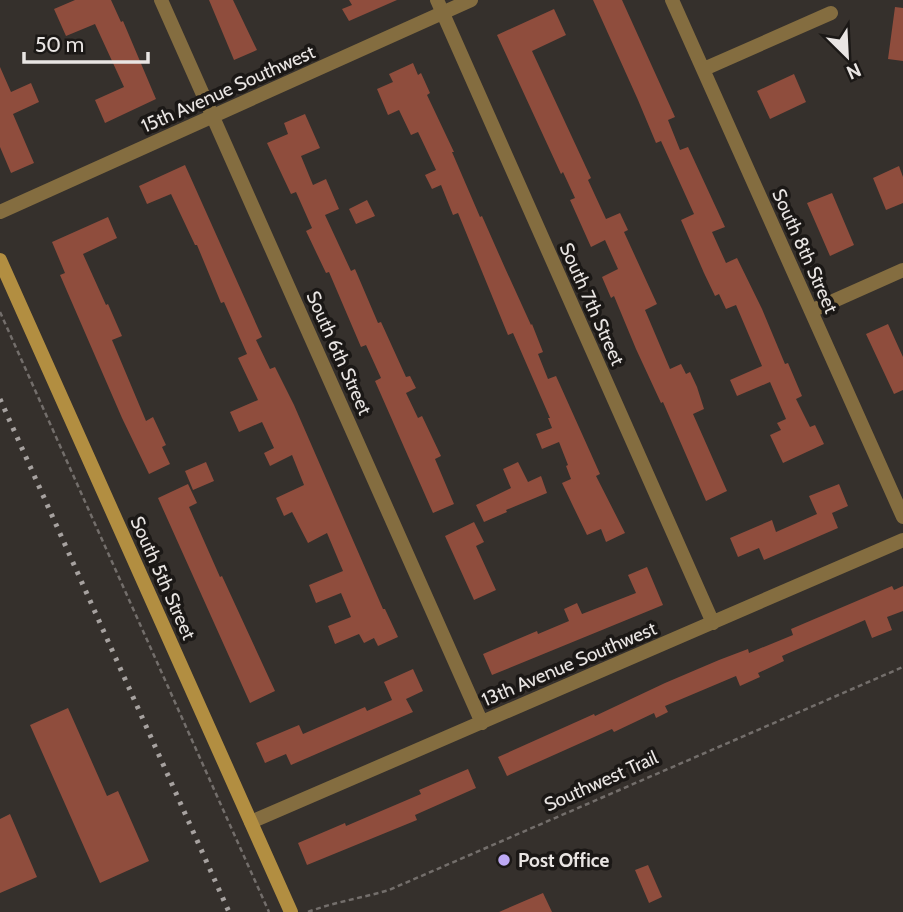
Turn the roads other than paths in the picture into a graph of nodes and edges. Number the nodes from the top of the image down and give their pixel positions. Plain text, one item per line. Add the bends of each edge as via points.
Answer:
1 (161, 0) edge
2 (471, 0) edge
3 (672, 0) edge
4 (440, 6) edge
5 (831, 13) dead end
6 (704, 69) junction
7 (213, 117) junction
8 (0, 212) edge
9 (0, 260) edge
10 (903, 270) edge
11 (811, 311) junction
12 (903, 517) edge
13 (903, 540) edge
14 (713, 623) junction
15 (482, 723) junction
16 (251, 822) junction
17 (291, 912) edge

1 - 7 street, South 6th Street
2 - 4 street, 15th Avenue Southwest
3 - 6 street, South 8th Street
4 - 7 street, 15th Avenue Southwest
4 - 14 street, South 7th Street
5 - 6 street
6 - 11 street, South 8th Street
7 - 8 street, 15th Avenue Southwest
7 - 15 street, South 6th Street
9 - 16 main road, South 5th Street
10 - 11 street
11 - 12 street, South 8th Street
13 - 14 street, 13th Avenue Southwest
14 - 15 street, 13th Avenue Southwest
15 - 16 street, 13th Avenue Southwest
16 - 17 main road, South 5th Street

